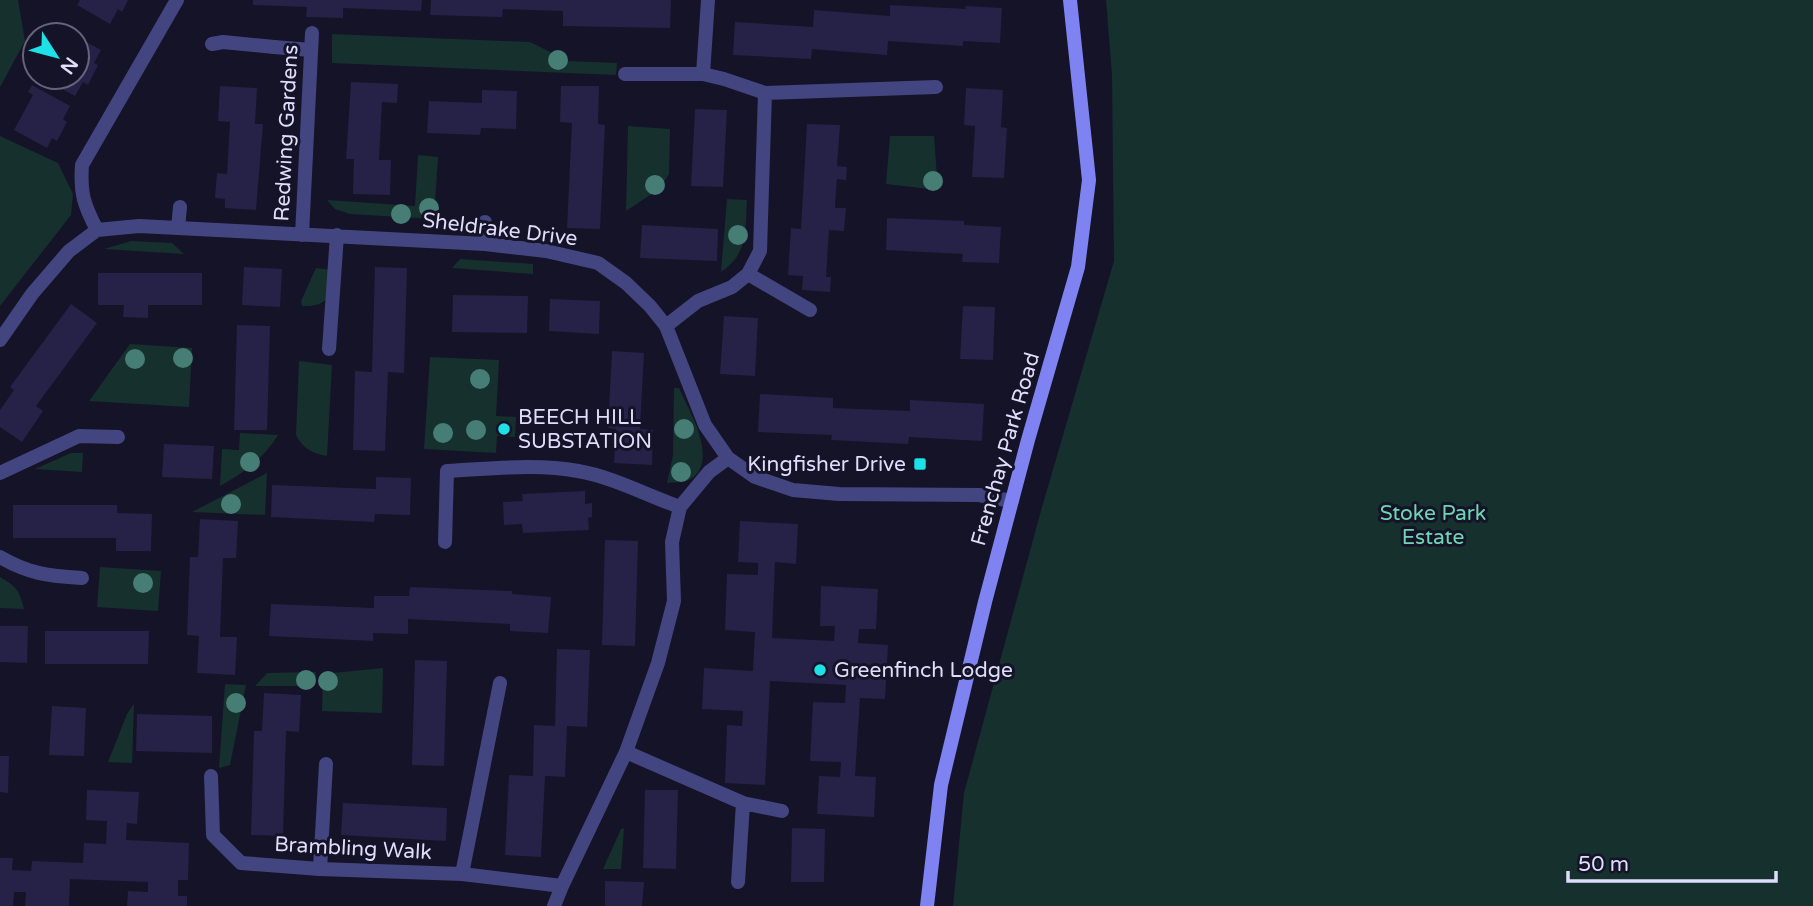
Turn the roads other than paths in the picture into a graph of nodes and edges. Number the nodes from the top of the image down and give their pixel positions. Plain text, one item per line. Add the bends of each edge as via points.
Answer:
1 (177, 0) edge
2 (708, 0) edge
3 (1070, 0) edge
4 (312, 33) dead end
5 (212, 44) dead end
6 (311, 50) junction
7 (625, 74) dead end
8 (704, 74) junction
9 (936, 87) dead end
10 (765, 93) junction
11 (180, 207) dead end
12 (485, 222) dead end
13 (178, 228) junction
14 (96, 230) junction
15 (302, 235) junction
16 (337, 235) junction
17 (485, 244) junction
18 (748, 274) junction
19 (810, 310) dead end
20 (666, 326) junction
21 (0, 340) edge
22 (329, 349) dead end
23 (118, 437) dead end
24 (728, 458) junction
25 (0, 473) edge
26 (1012, 500) junction
27 (680, 507) junction
28 (445, 542) dead end
29 (0, 556) edge
30 (82, 578) dead end
31 (500, 682) dead end
32 (626, 752) junction
33 (326, 764) dead end
34 (211, 776) dead end
35 (743, 803) junction
36 (782, 811) dead end
37 (320, 869) junction
38 (462, 874) junction
39 (738, 882) dead end
40 (562, 886) junction
41 (554, 906) edge
42 (927, 906) edge

1 - 14 street via 82,165 83,202
2 - 8 street
3 - 26 main road, Frenchay Park Road via 1089,180 1078,267
4 - 6 street, Redwing Gardens
5 - 6 street
6 - 15 street, Redwing Gardens
7 - 8 street
8 - 10 street
9 - 10 street
10 - 18 street via 760,251
11 - 13 street
12 - 17 street
13 - 14 street, Sheldrake Drive
13 - 15 street, Sheldrake Drive
14 - 21 street via 69,251
15 - 16 street, Sheldrake Drive
16 - 17 street, Sheldrake Drive
16 - 22 street
17 - 20 street, Sheldrake Drive via 598,263 626,283
18 - 19 street
18 - 20 street via 732,287 698,301
20 - 24 street, Sheldrake Drive via 705,425
23 - 25 street via 79,436
24 - 26 street, Sheldrake Drive via 755,477 793,490
24 - 27 street via 709,472
26 - 42 main road, Frenchay Park Road via 942,785
27 - 28 street via 609,480 538,461 447,471
27 - 32 street via 672,542 674,601 658,663
29 - 30 street via 39,575
31 - 38 street
32 - 35 street
32 - 40 street
33 - 37 street
34 - 37 street, Brambling Walk via 213,835 241,863
35 - 36 street
35 - 39 street
37 - 38 street, Brambling Walk
38 - 40 street, Brambling Walk
40 - 41 street

